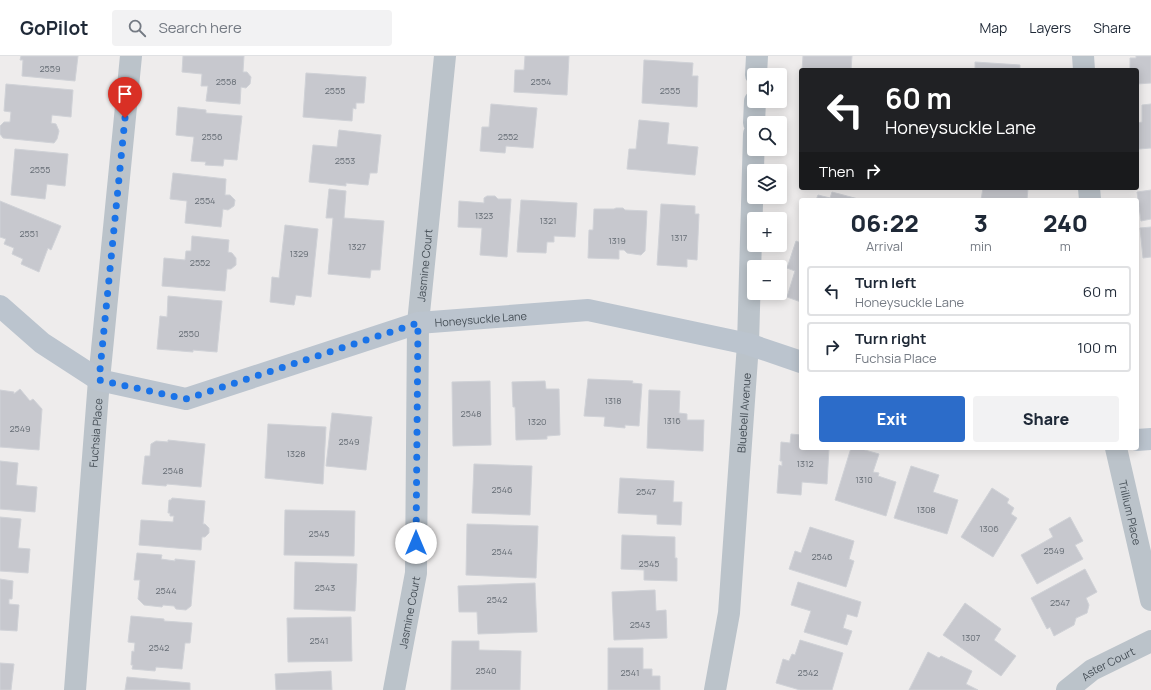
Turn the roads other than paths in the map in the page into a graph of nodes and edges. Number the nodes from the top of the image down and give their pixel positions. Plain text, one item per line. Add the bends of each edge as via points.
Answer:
1 (131, 56) edge
2 (445, 56) edge
3 (757, 56) edge
4 (1083, 56) edge
5 (756, 68) edge
6 (1084, 68) edge
7 (753, 156) edge
8 (0, 306) edge
9 (418, 323) junction
10 (748, 344) junction
11 (799, 361) edge
12 (99, 380) junction
13 (1151, 439) edge
14 (1139, 440) edge
15 (1116, 450) edge
16 (1151, 600) edge
17 (1151, 641) edge
18 (75, 690) edge
19 (394, 690) edge
20 (715, 690) edge
21 (1067, 690) edge

1 - 12 street, Fuchsia Place
2 - 9 street, Jasmine Court
3 - 5 street
4 - 6 street
7 - 10 street, Bluebell Avenue
8 - 12 street, Honeysuckle Lane via 42,343
9 - 10 street, Honeysuckle Lane via 588,310
9 - 12 street, Honeysuckle Lane via 186,399
9 - 19 street, Jasmine Court via 416,573
10 - 11 street, Honeysuckle Lane
10 - 20 street, Bluebell Avenue via 729,613
12 - 18 street, Fuchsia Place
13 - 14 street
15 - 16 street, Trillium Place
17 - 21 street, Aster Court via 1092,670

